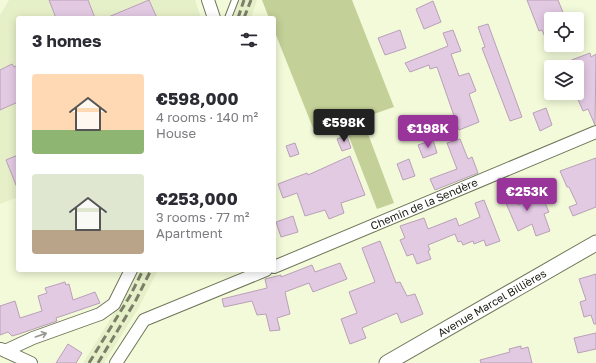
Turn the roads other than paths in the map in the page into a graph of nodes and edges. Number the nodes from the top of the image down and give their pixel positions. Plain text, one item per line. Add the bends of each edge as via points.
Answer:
1 (208, 0) edge
2 (235, 0) edge
3 (213, 16) edge
4 (229, 16) edge
5 (596, 132) edge
6 (596, 243) edge
7 (276, 266) edge
8 (130, 272) edge
9 (261, 272) edge
10 (2, 350) edge
11 (31, 363) edge
12 (116, 363) edge
13 (387, 363) edge

1 - 3 street
2 - 4 lane
5 - 7 street, Chemin de la Sendère
6 - 13 street, Avenue Marcel Billières
10 -> 8 street via 100,314 114,304
9 - 12 street via 144,320
10 - 11 street

